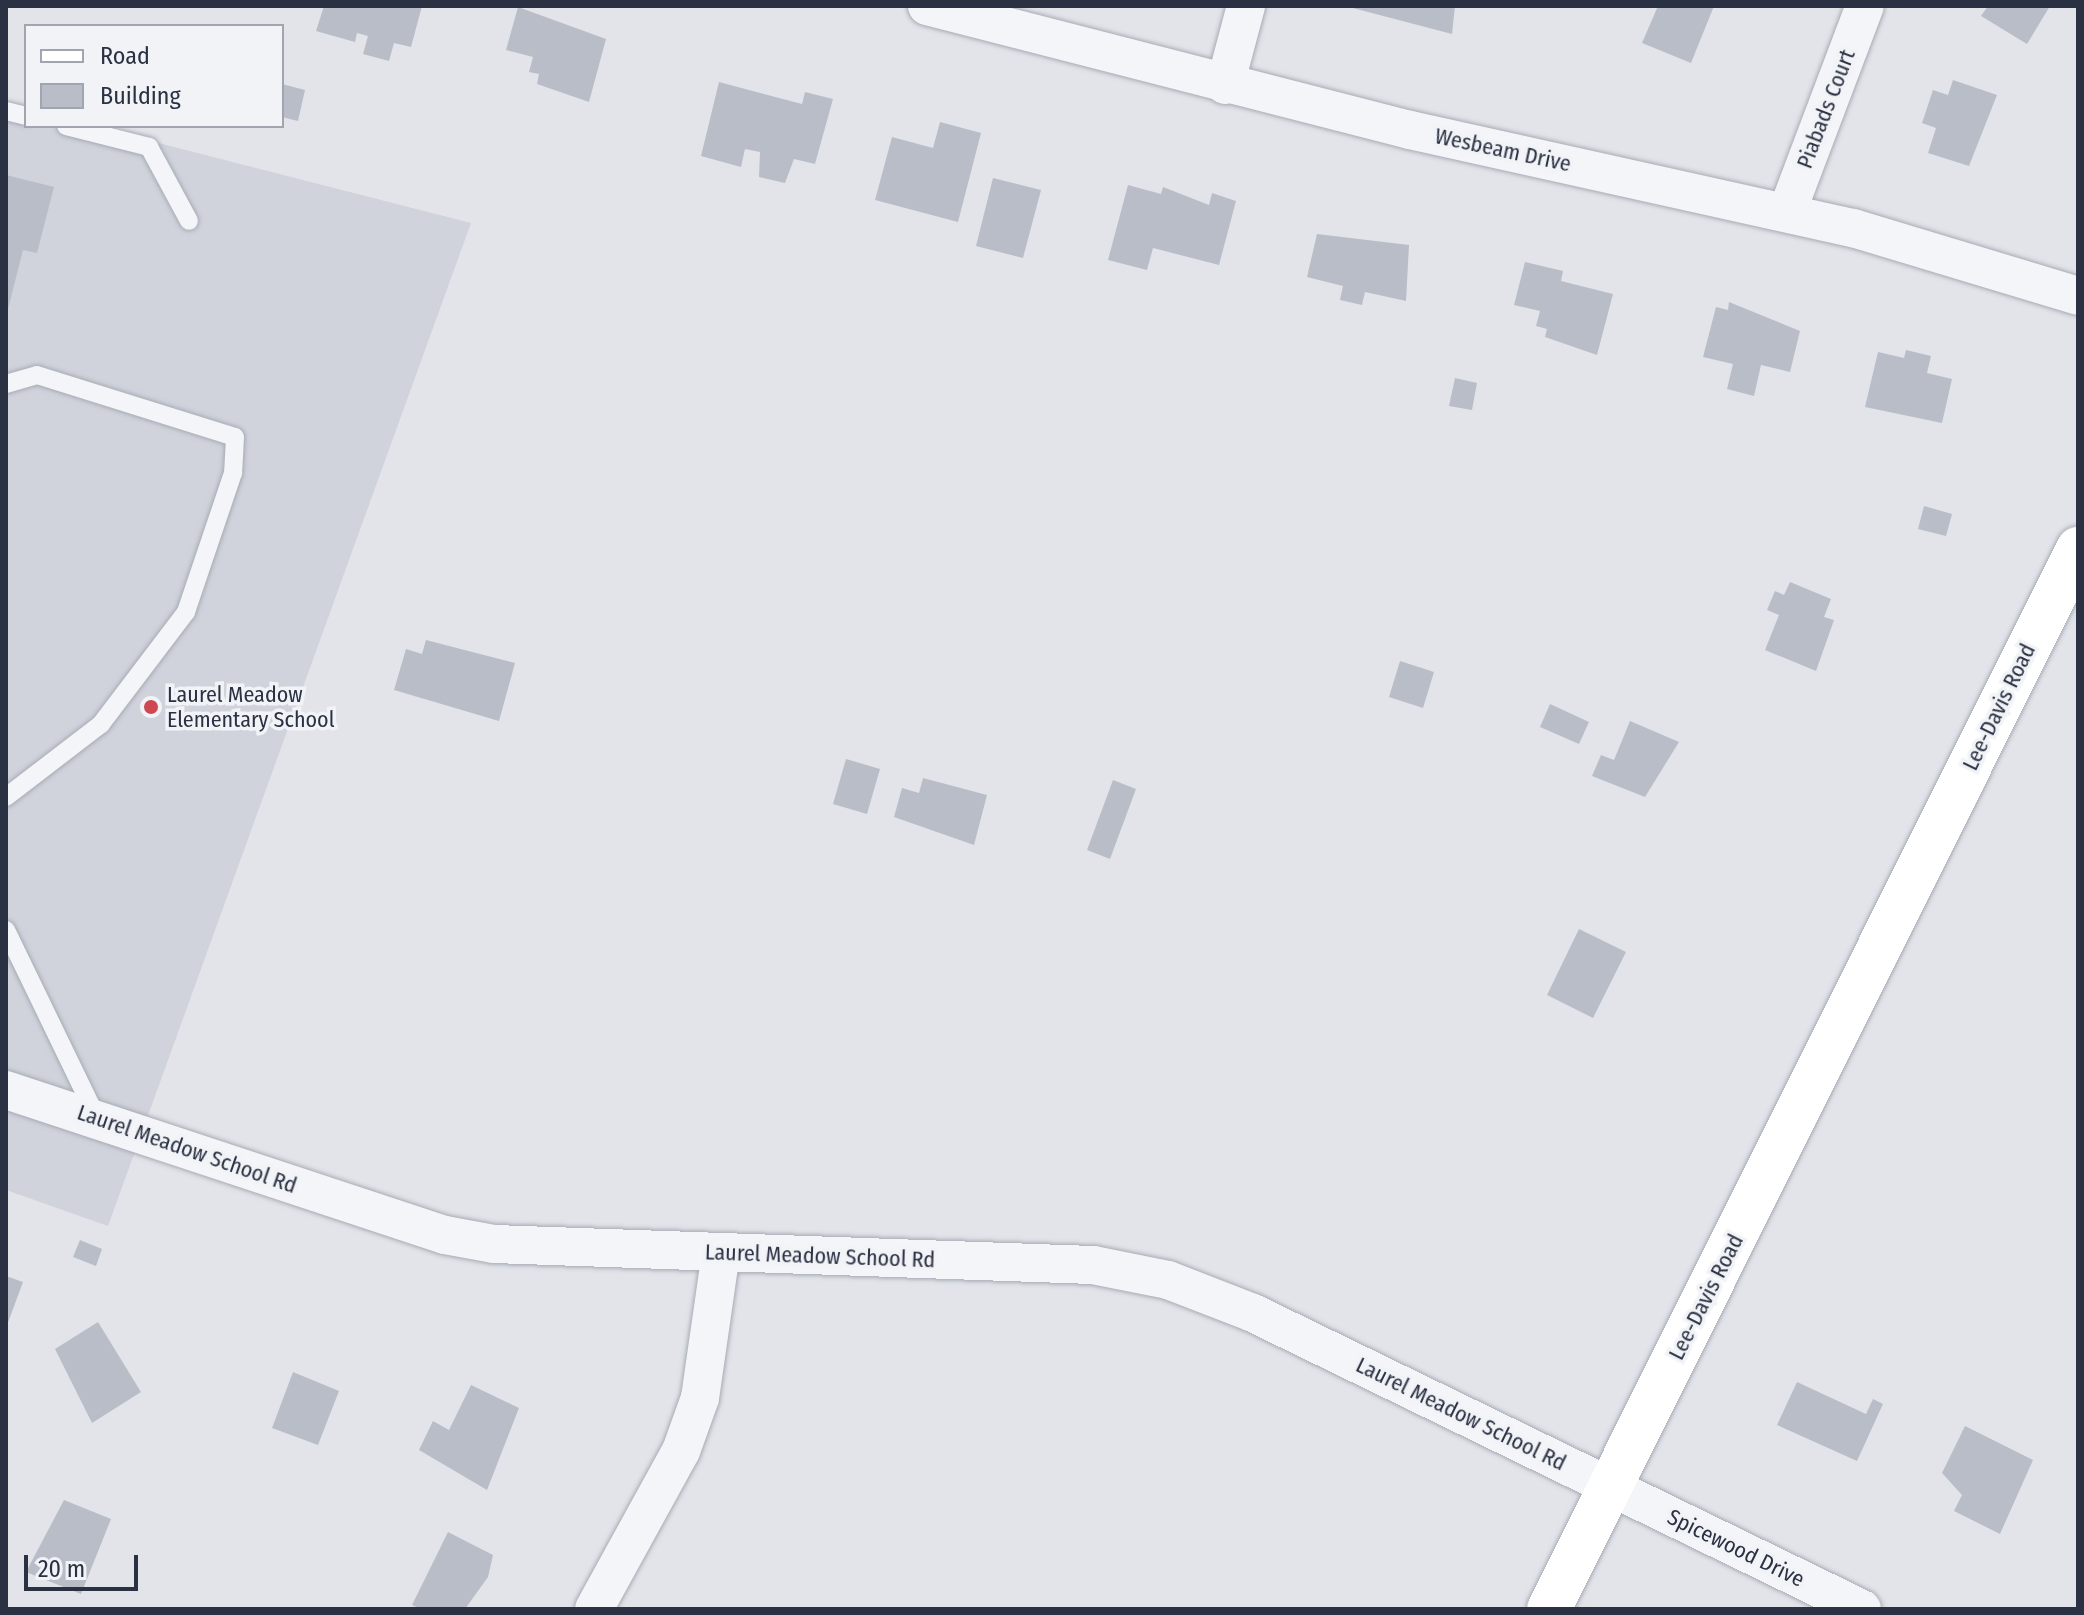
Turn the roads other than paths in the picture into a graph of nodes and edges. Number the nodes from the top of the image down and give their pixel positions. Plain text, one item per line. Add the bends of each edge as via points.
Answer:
1 (927, 6) edge
2 (1246, 6) edge
3 (1865, 6) edge
4 (1225, 85) junction
5 (74, 128) edge
6 (1787, 212) junction
7 (189, 221) dead end
8 (2078, 296) edge
9 (6, 384) edge
10 (2078, 549) edge
11 (6, 797) edge
12 (6, 930) edge
13 (6, 1090) edge
14 (97, 1118) junction
15 (721, 1253) junction
16 (1610, 1487) junction
17 (594, 1609) edge
18 (1549, 1609) edge
19 (1862, 1609) edge

1 - 4 street, Wesbeam Drive
2 - 4 street
3 - 6 street, Piabads Court
4 - 6 street, Wesbeam Drive
5 - 7 lane via 149,147
6 - 8 street, Wesbeam Drive
9 - 11 lane via 37,375 235,437 233,473 186,612 101,724
10 - 16 main road, Lee-Davis Road
12 - 14 lane
13 - 14 street, Laurel Meadow School Rd
14 - 15 street, Laurel Meadow School Rd via 445,1235 560,1249
15 - 16 street, Laurel Meadow School Rd via 1093,1265 1168,1280 1253,1313
15 - 17 street via 700,1398 681,1451
16 - 18 main road, Lee-Davis Road
16 - 19 street, Spicewood Drive

